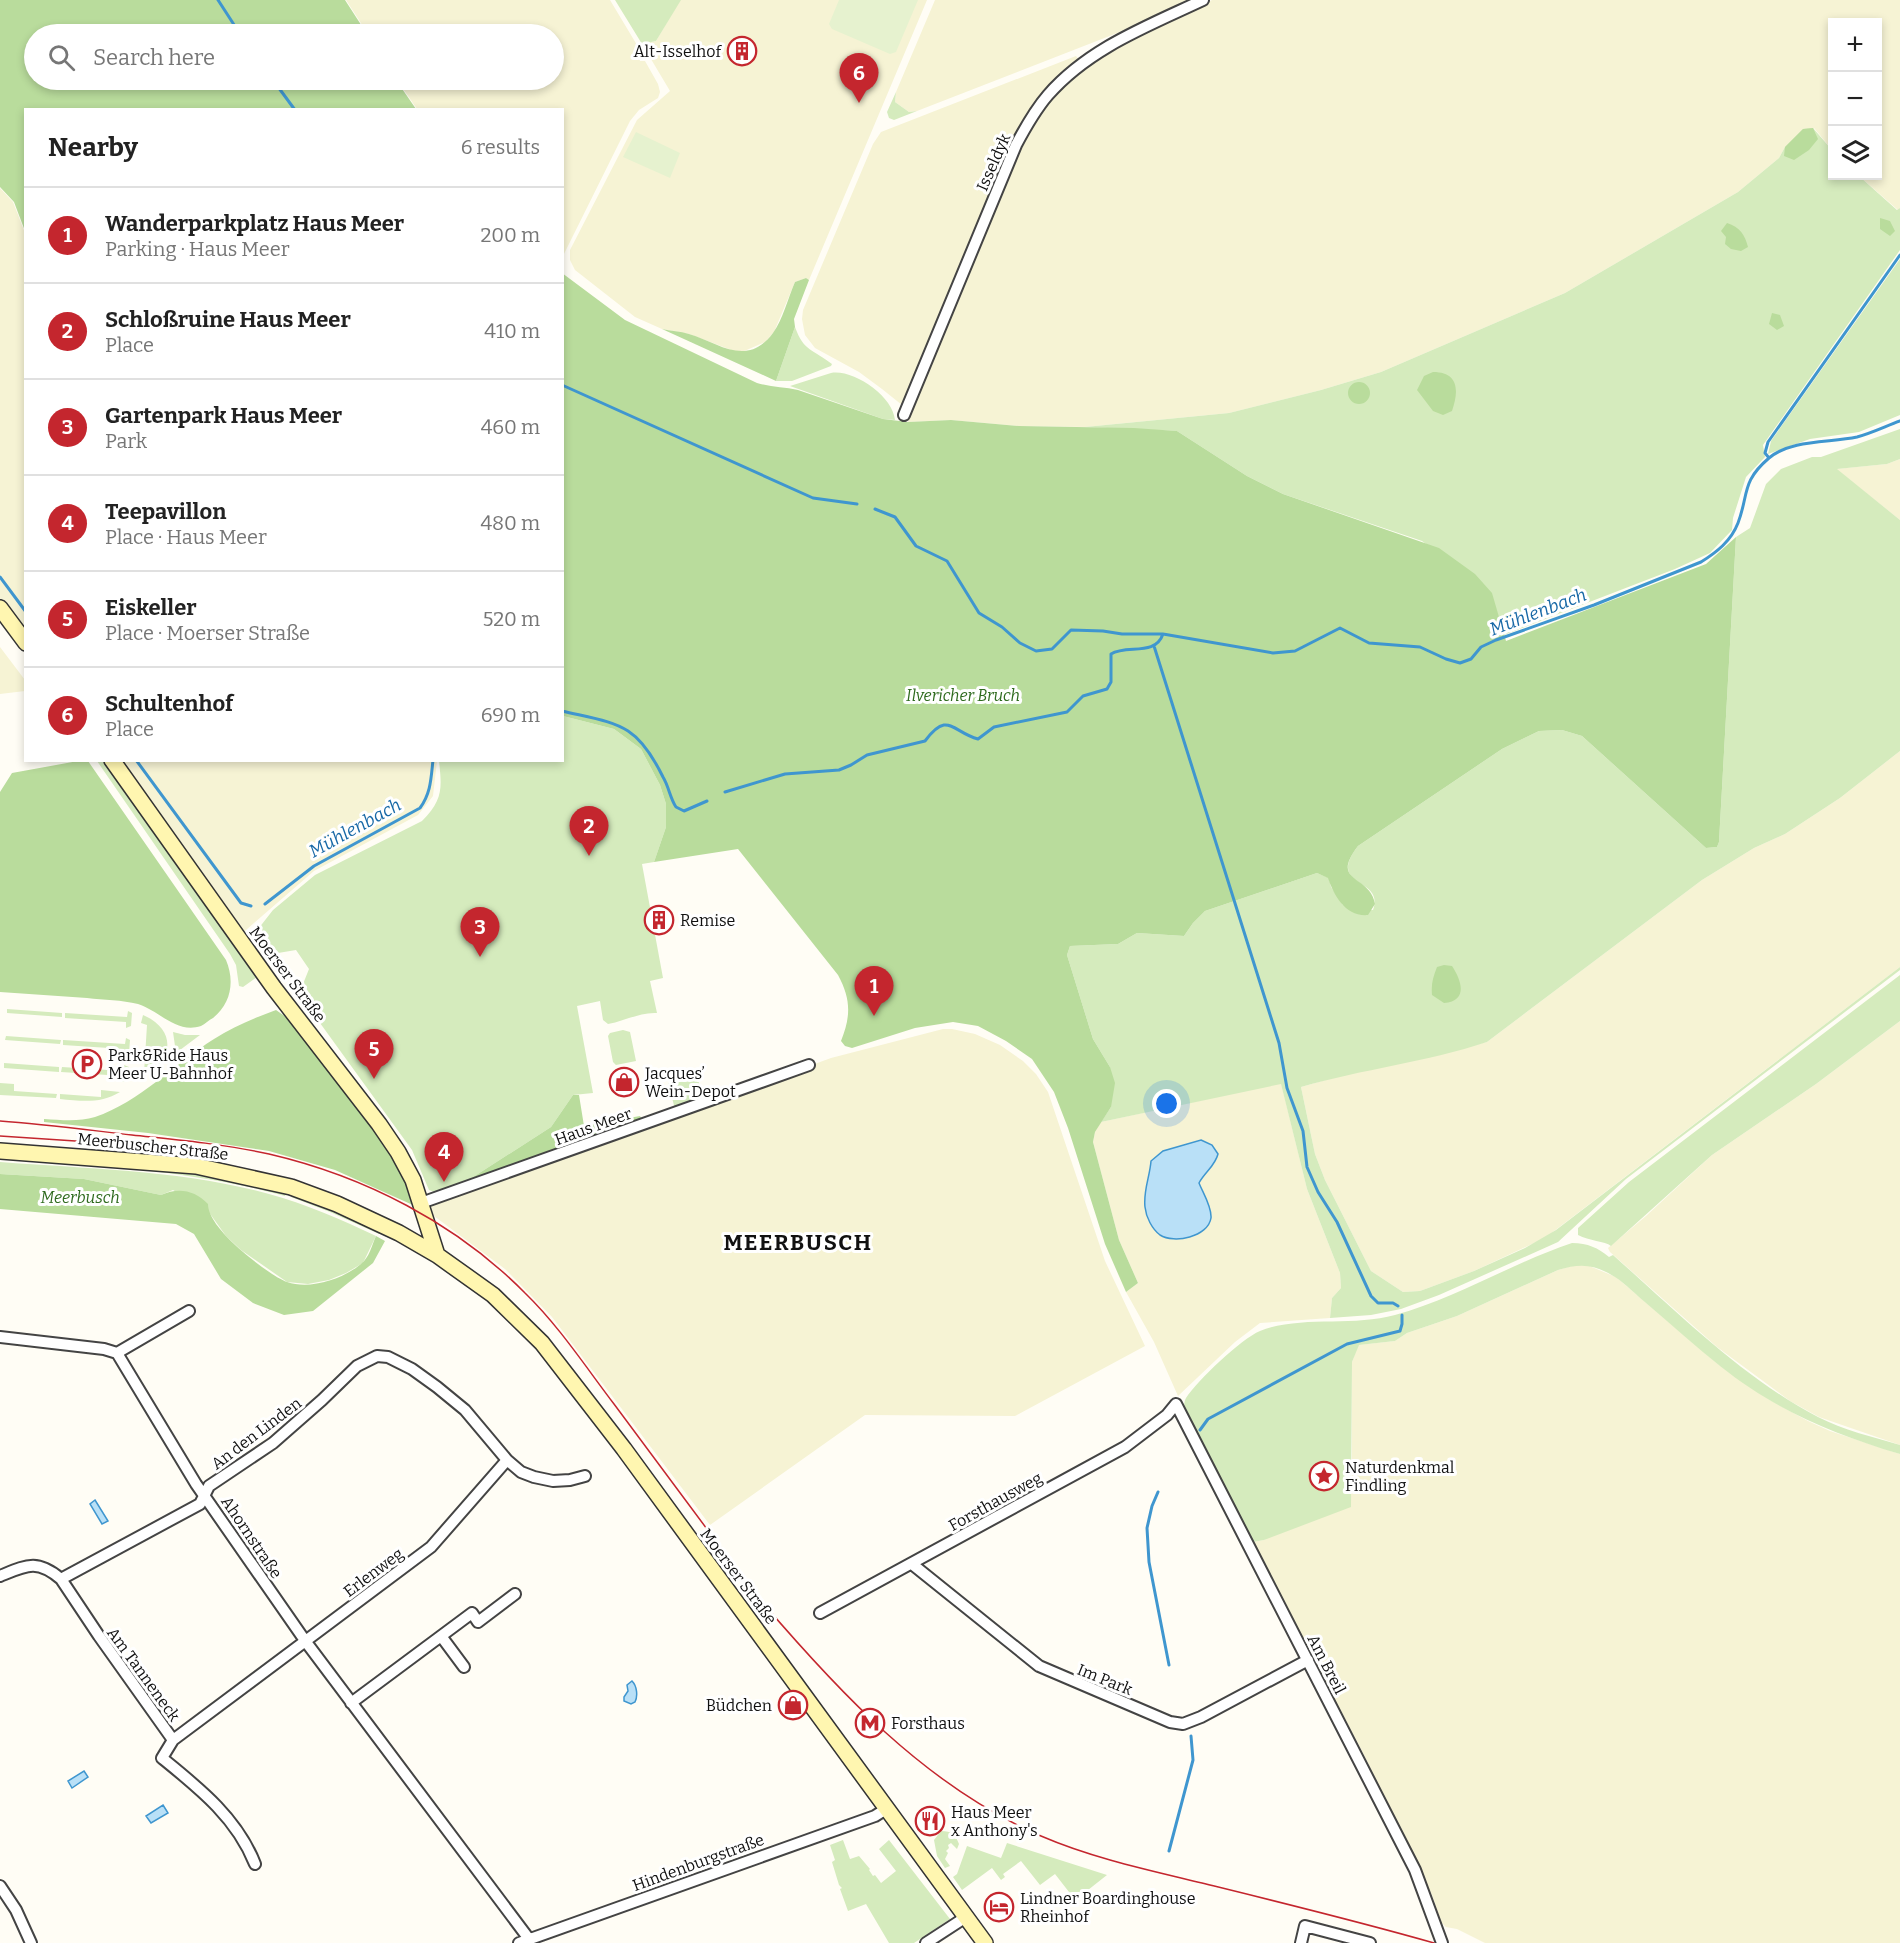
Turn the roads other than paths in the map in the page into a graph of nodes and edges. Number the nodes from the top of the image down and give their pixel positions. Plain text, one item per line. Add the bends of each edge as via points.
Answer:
1 (1203, 0) edge
2 (904, 415) dead end
3 (0, 608) edge
4 (24, 640) edge
5 (113, 762) edge
6 (810, 1065) dead end
7 (0, 1151) edge
8 (423, 1209) junction
9 (399, 1233) junction
10 (437, 1255) junction
11 (189, 1311) dead end
12 (0, 1338) edge
13 (117, 1353) junction
14 (1176, 1404) joint
15 (507, 1460) junction
16 (585, 1476) dead end
17 (205, 1495) junction
18 (912, 1564) junction
19 (0, 1576) edge
20 (61, 1579) junction
21 (515, 1594) dead end
22 (820, 1613) dead end
23 (441, 1636) junction
24 (306, 1642) junction
25 (1308, 1660) junction
26 (464, 1667) dead end
27 (351, 1703) junction
28 (172, 1740) junction
29 (886, 1809) junction
30 (255, 1864) dead end
31 (0, 1886) edge
32 (966, 1917) junction
33 (524, 1941) edge
34 (31, 1943) edge
35 (926, 1943) edge
36 (985, 1943) edge
37 (1301, 1943) edge
38 (1370, 1943) edge
39 (1442, 1943) edge

1 - 2 street, Isseldyk via 1088,59 1047,96 1031,118 1016,145
3 - 4 main road
5 - 8 main road, Moerser Straße via 274,988 380,1124 406,1165
6 - 8 street, Haus Meer
7 - 9 main road, Meerbuscher Straße via 196,1166 237,1173 312,1194
8 - 9 main road via 421,1221
8 - 10 main road, Moerser Straße
9 - 10 main road, Moerser Straße
10 - 29 main road, Moerser Straße via 493,1295 542,1343 624,1449
11 - 13 street
12 - 13 street
13 - 17 street, Ahornstraße
14 - 18 street, Forsthausweg via 1125,1447
14 - 25 street, Am Breil
15 - 16 street via 521,1472 553,1481
15 - 17 street, An den Linden via 465,1410 437,1387 404,1365 377,1356 357,1366 273,1443 209,1486
15 - 24 street, Erlenweg via 431,1547
17 - 20 street, An den Linden via 200,1504
17 - 24 street, Ahornstraße
18 - 22 street, Forsthausweg
18 - 25 street, Im Park via 1039,1666 1170,1722 1183,1724 1201,1717
19 - 20 street via 26,1565 47,1568
20 - 28 street, Am Tanneneck
21 - 23 street via 478,1622 472,1613
23 - 26 street
23 - 27 street
24 - 27 street, Ahornstraße
24 - 28 street, Erlenweg
25 - 39 street, Am Breil via 1415,1870
27 - 33 street, Ahornstraße
28 - 30 street, Am Tanneneck via 162,1758 222,1810 250,1850
29 - 32 main road, Moerser Straße
29 - 33 street, Hindenburgstraße
31 - 34 street
32 - 35 street
32 - 36 main road, Moerser Straße
37 - 38 street via 1305,1926

